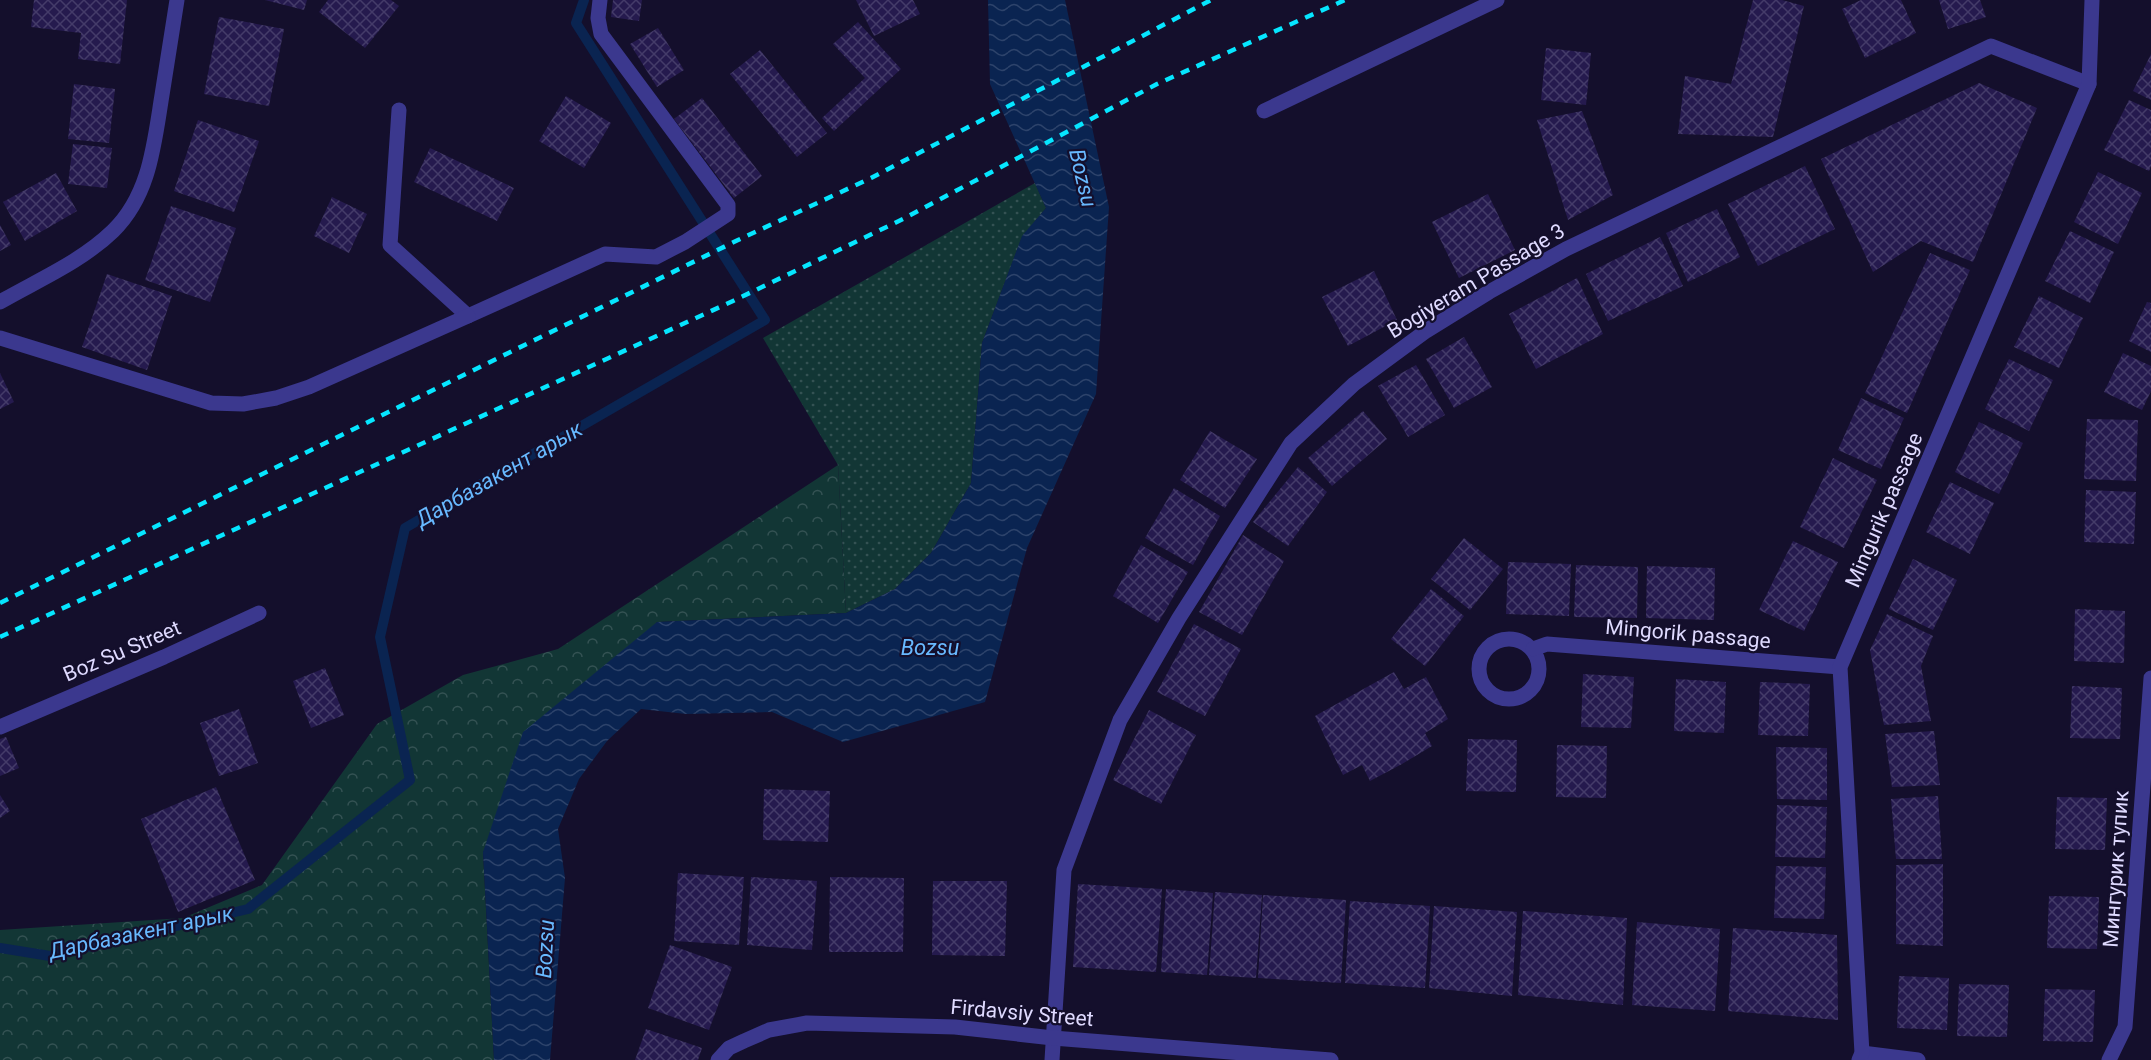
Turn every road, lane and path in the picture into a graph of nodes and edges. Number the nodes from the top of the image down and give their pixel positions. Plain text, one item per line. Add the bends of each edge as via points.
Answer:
1 (177, 0) edge
2 (600, 0) edge
3 (1497, 0) edge
4 (2092, 0) edge
5 (2089, 84) junction
6 (399, 110) dead end
7 (1264, 111) dead end
8 (0, 302) edge
9 (468, 316) junction
10 (0, 338) edge
11 (260, 613) dead end
12 (1533, 649) junction
13 (1840, 667) junction
14 (2151, 678) edge
15 (0, 726) edge
16 (1053, 1038) junction
17 (1860, 1057) edge
18 (718, 1060) edge
19 (1052, 1060) edge
20 (1330, 1060) edge
21 (1918, 1060) edge
22 (2109, 1060) edge

1 - 8 street via 152,156 132,209 88,251
2 - 9 street via 601,34 728,205 728,214 656,257 605,254
3 - 7 street
4 - 5 street, Mingurik passage
5 - 13 street, Mingurik passage
5 - 16 street, Bogiyeram Passage 3 via 1991,46 1566,249 1426,331 1354,384 1291,443 1179,618 1120,720 1064,870
6 - 9 street via 390,245
9 - 10 street via 309,387 243,404 211,404
11 - 15 street, Boz Su Street
12 - 12 street, Mingorik passage via 1540,668 1535,686 1520,698 1501,699 1484,688 1478,670 1483,652 1490,646 1498,640 1517,639
12 - 13 street, Mingorik passage via 1547,644
13 - 17 street, Mingurik passage
14 - 22 street, Мингурик тупик via 2125,1027
16 - 18 street, Firdavsiy Street via 954,1027 807,1023 769,1030 729,1048
16 - 19 street, Bogiyeram Passage 3
16 - 20 street, Firdavsiy Street
17 - 21 street

